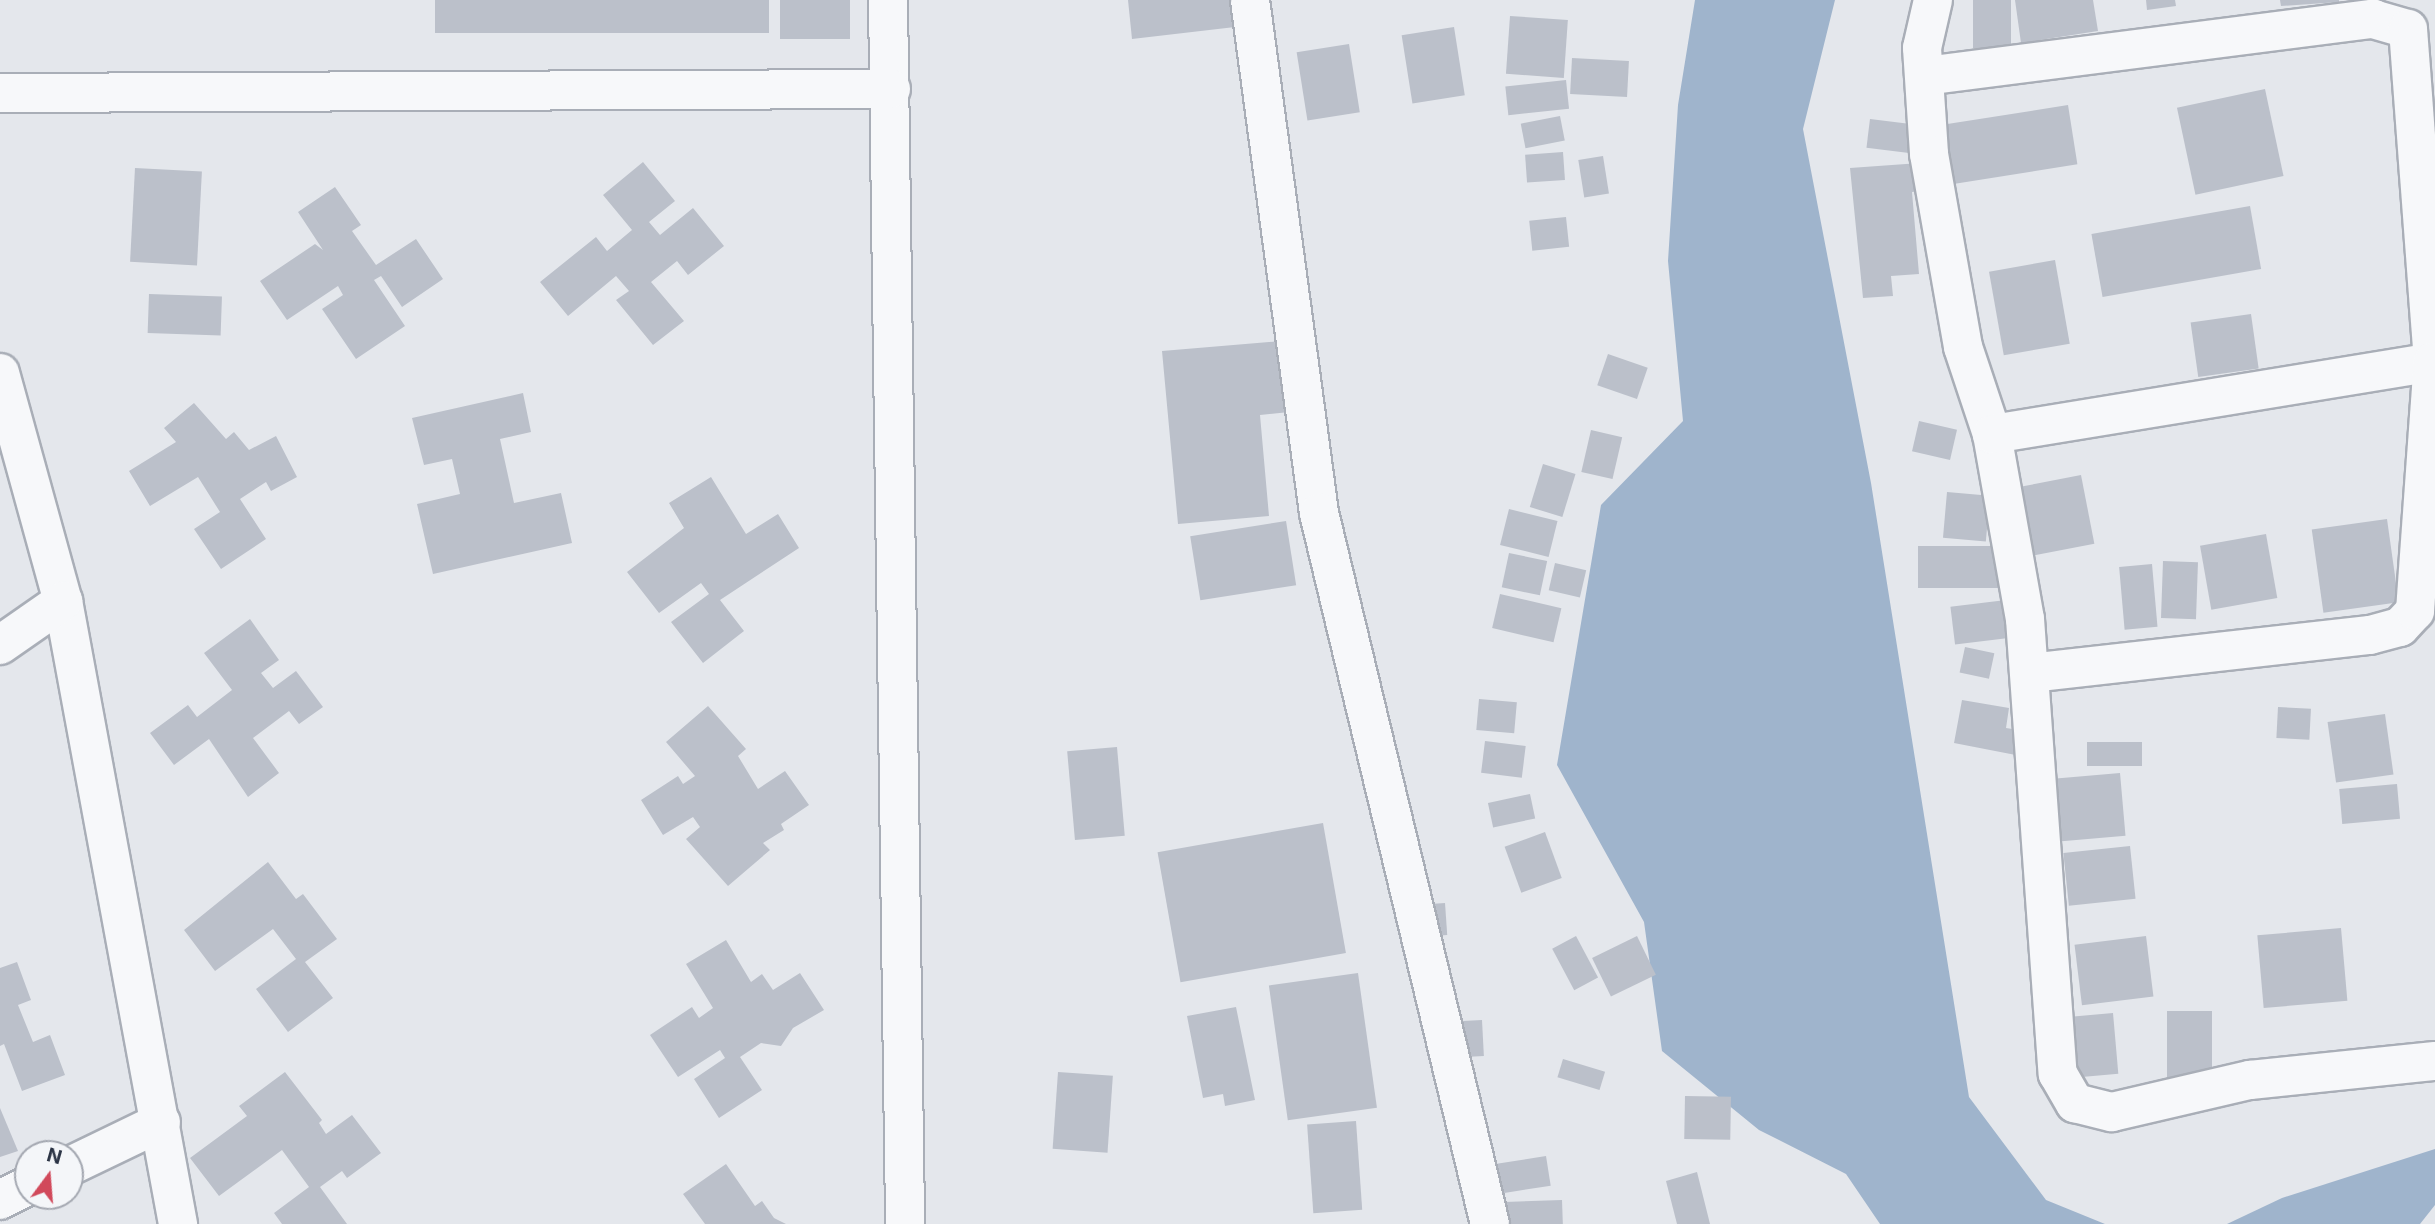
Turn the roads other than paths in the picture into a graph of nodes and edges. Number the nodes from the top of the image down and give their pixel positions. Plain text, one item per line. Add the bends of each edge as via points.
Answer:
1 (888, 0) edge
2 (1250, 0) edge
3 (1933, 0) edge
4 (1925, 76) junction
5 (891, 89) junction
6 (0, 93) edge
7 (2433, 362) edge
8 (0, 373) edge
9 (1992, 434) junction
10 (63, 601) junction
11 (2425, 623) edge
12 (0, 645) edge
13 (2030, 673) junction
14 (2435, 1061) edge
15 (161, 1122) junction
16 (84, 1159) edge
17 (178, 1224) edge
18 (905, 1224) edge
19 (1490, 1224) edge

1 - 5 street
2 - 19 street via 1320,513
3 - 4 street via 1922,48
4 - 7 street via 2373,19 2408,29
4 - 9 street via 1929,154 1941,232 1964,347
5 - 6 street
5 - 18 street
7 - 9 street
7 - 11 street
8 - 10 street
9 - 13 street via 2014,545
10 - 12 street
10 - 15 street
11 - 13 street via 2370,635
13 - 14 street via 2058,1074 2075,1103 2112,1112 2250,1080
15 - 16 street
15 - 17 street

